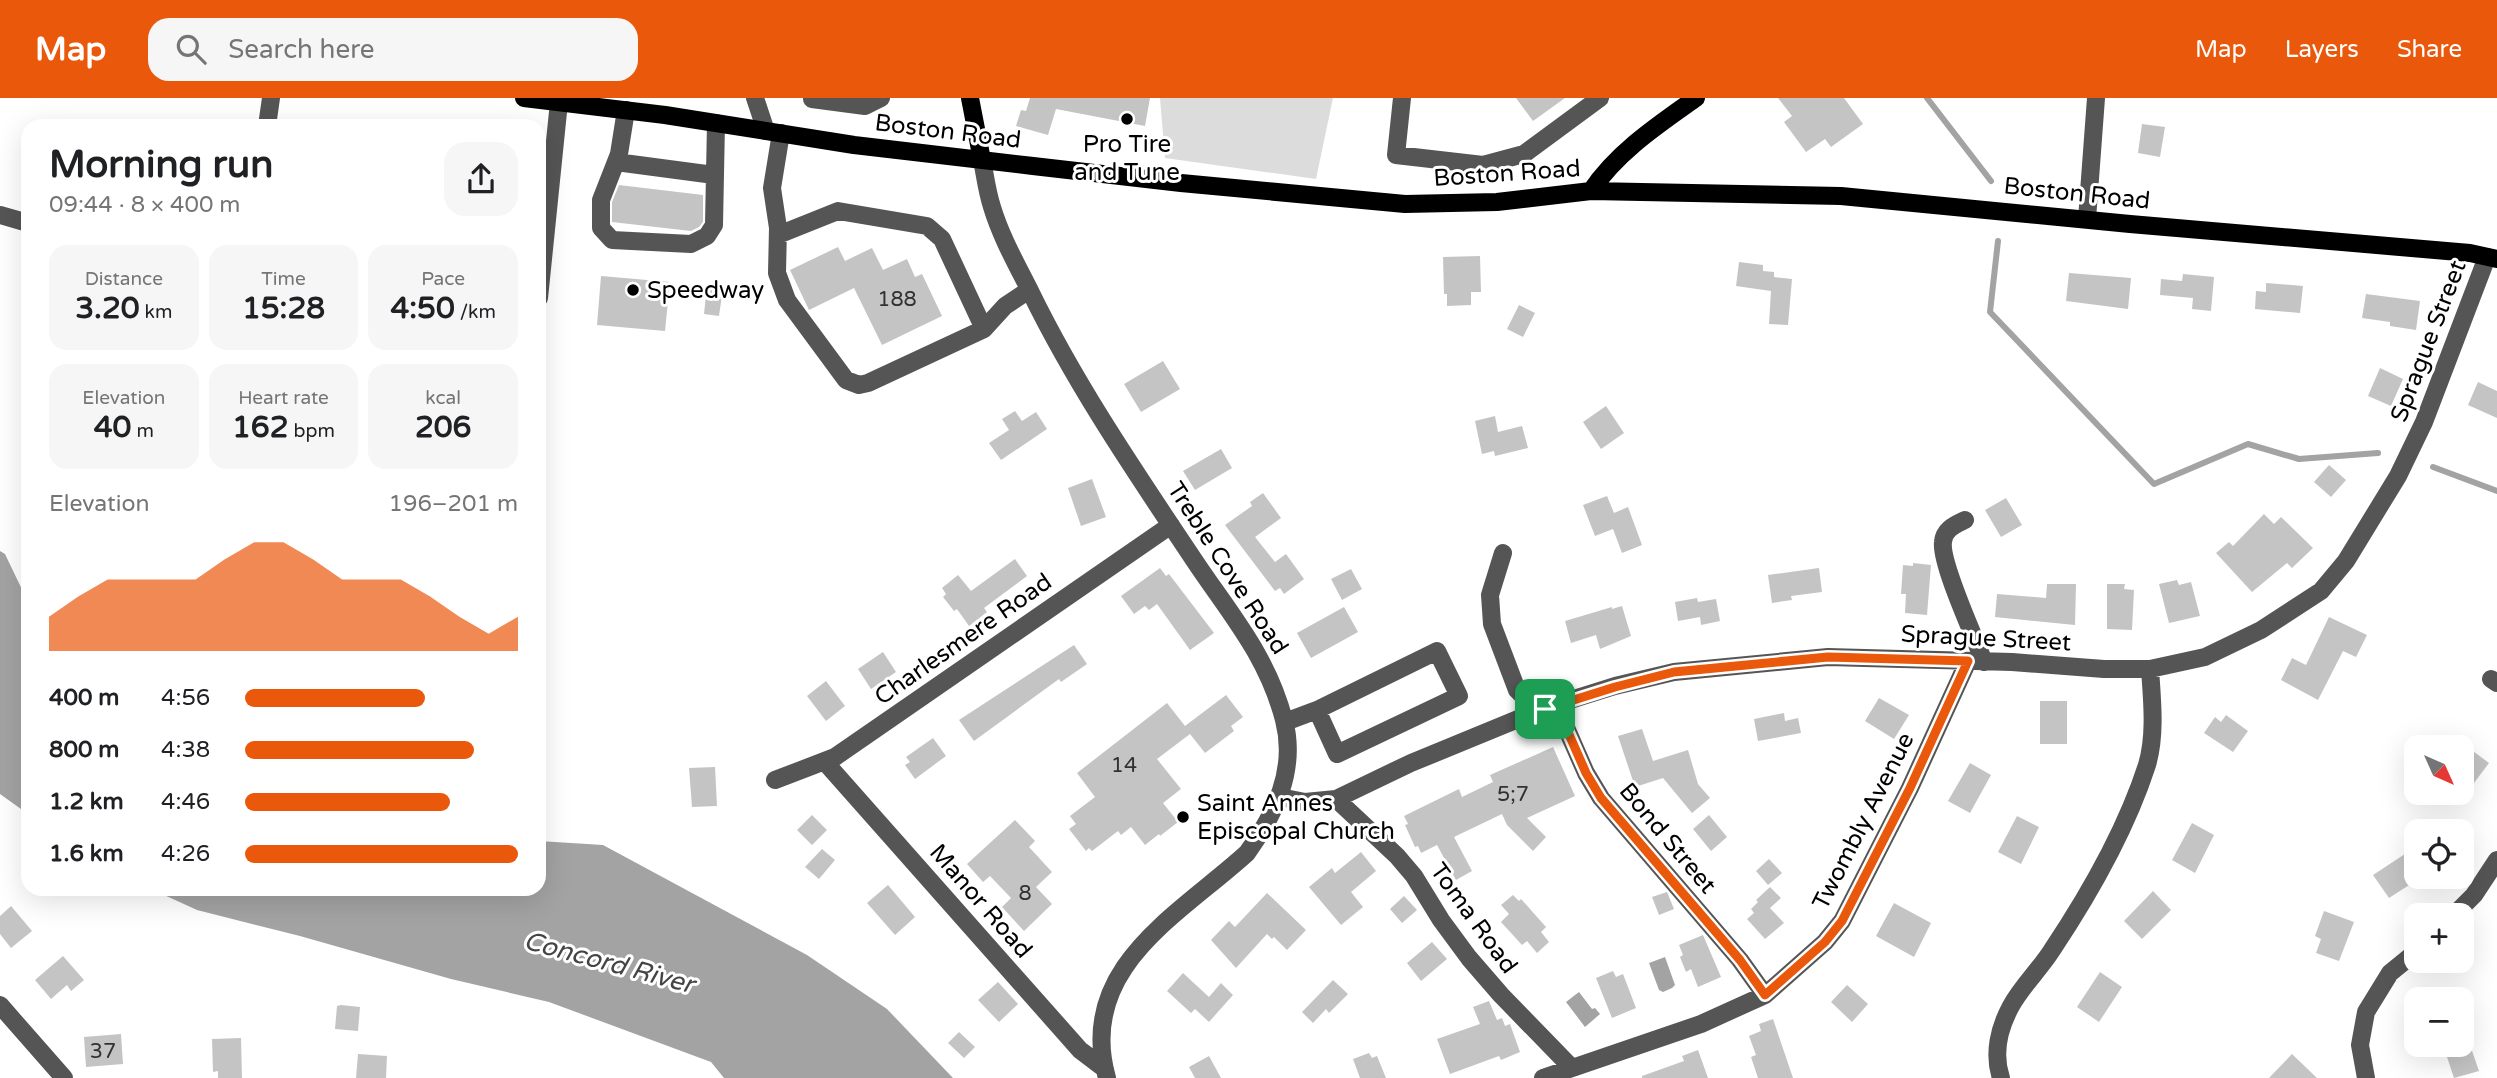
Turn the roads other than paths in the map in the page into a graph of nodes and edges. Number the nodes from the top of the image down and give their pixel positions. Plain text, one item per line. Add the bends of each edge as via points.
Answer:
1 (271, 98) edge
2 (524, 98) edge
3 (755, 98) edge
4 (881, 98) edge
5 (970, 98) edge
6 (1402, 98) edge
7 (1600, 98) edge
8 (1696, 98) edge
9 (2096, 98) edge
10 (812, 99) edge
11 (559, 102) junction
12 (596, 102) edge
13 (626, 110) junction
14 (268, 119) edge
15 (716, 123) junction
16 (773, 132) junction
17 (982, 160) junction
18 (616, 162) junction
19 (546, 168) edge
20 (714, 175) junction
21 (1591, 191) junction
22 (0, 215) edge
23 (2087, 219) junction
24 (21, 221) edge
25 (778, 235) junction
26 (2492, 258) edge
27 (1029, 290) junction
28 (984, 329) junction
29 (1965, 520) dead end
30 (1171, 525) junction
31 (1503, 553) dead end
32 (1976, 661) junction
33 (2150, 669) junction
34 (1545, 709) junction
35 (1317, 710) junction
36 (1285, 722) junction
37 (825, 761) junction
38 (775, 780) dead end
39 (1280, 797) junction
40 (1336, 799) junction
41 (2497, 860) edge
42 (2466, 903) edge
43 (2404, 962) edge
44 (1765, 995) junction
45 (0, 1005) edge
46 (1571, 1067) junction
47 (1106, 1074) edge
48 (64, 1078) edge
49 (1543, 1078) edge
50 (2001, 1078) edge
51 (2366, 1078) edge

1 - 14 street
2 - 11 main road, Boston Road
3 - 16 street
4 - 10 street via 865,106
5 - 17 main road, Treble Cove Road
6 - 7 street via 1396,155 1483,166 1524,154
8 - 21 main road via 1604,171
9 - 23 street
11 - 12 main road, Boston Road
11 - 19 street
12 - 13 main road, Boston Road
13 - 15 main road, Boston Road
13 - 18 street
15 - 16 main road, Boston Road
15 - 20 street
16 - 17 main road, Boston Road
16 - 25 street via 772,188
17 - 21 main road, Boston Road via 1405,204 1497,202
17 - 27 street, Treble Cove Road via 991,205
18 - 20 street
18 - 20 street via 601,200 601,228 612,240 691,244 707,236 714,225
21 - 23 main road, Boston Road via 1841,196
22 - 24 street
23 - 26 main road, Boston Road
25 - 28 street via 838,211 927,226 942,239
25 - 28 street via 777,272 787,300 846,380 868,383
26 - 33 street, Sprague Street via 2398,476 2346,561 2321,591 2261,630 2205,657
27 - 28 street via 1005,306
27 - 30 street, Treble Cove Road via 1087,397
29 - 32 street via 1950,527 1942,541
30 - 36 street, Treble Cove Road via 1265,667
30 - 37 street, Charlesmere Road
31 - 34 street, Bond Street via 1490,595 1492,624 1517,690
32 - 33 street, Sprague Street
32 - 34 street, Sprague Street via 1828,657 1674,672
32 - 44 street, Twombly Avenue via 1842,921
33 - 50 street via 2148,762 2121,829 2070,923 2011,1006 1997,1053
34 - 40 street, Sprague Street
34 - 44 street, Bond Street via 1564,723 1601,798
35 - 35 street via 1337,754 1459,696 1437,651
35 - 36 street
36 - 39 street, Treble Cove Road via 1287,756
37 - 38 street, Charlesmere Road
37 - 47 street, Manor Road
39 - 40 street, Sprague Street via 1305,802
39 - 47 street, Treble Cove Road via 1247,853 1156,930 1126,962 1104,1018
40 - 46 street, Toma Road via 1397,856 1469,958
41 - 42 street
43 - 51 street via 2390,973 2366,1012 2360,1045
44 - 46 street, Twombly Avenue via 1701,1024
45 - 48 street
46 - 49 street, Twombly Avenue

